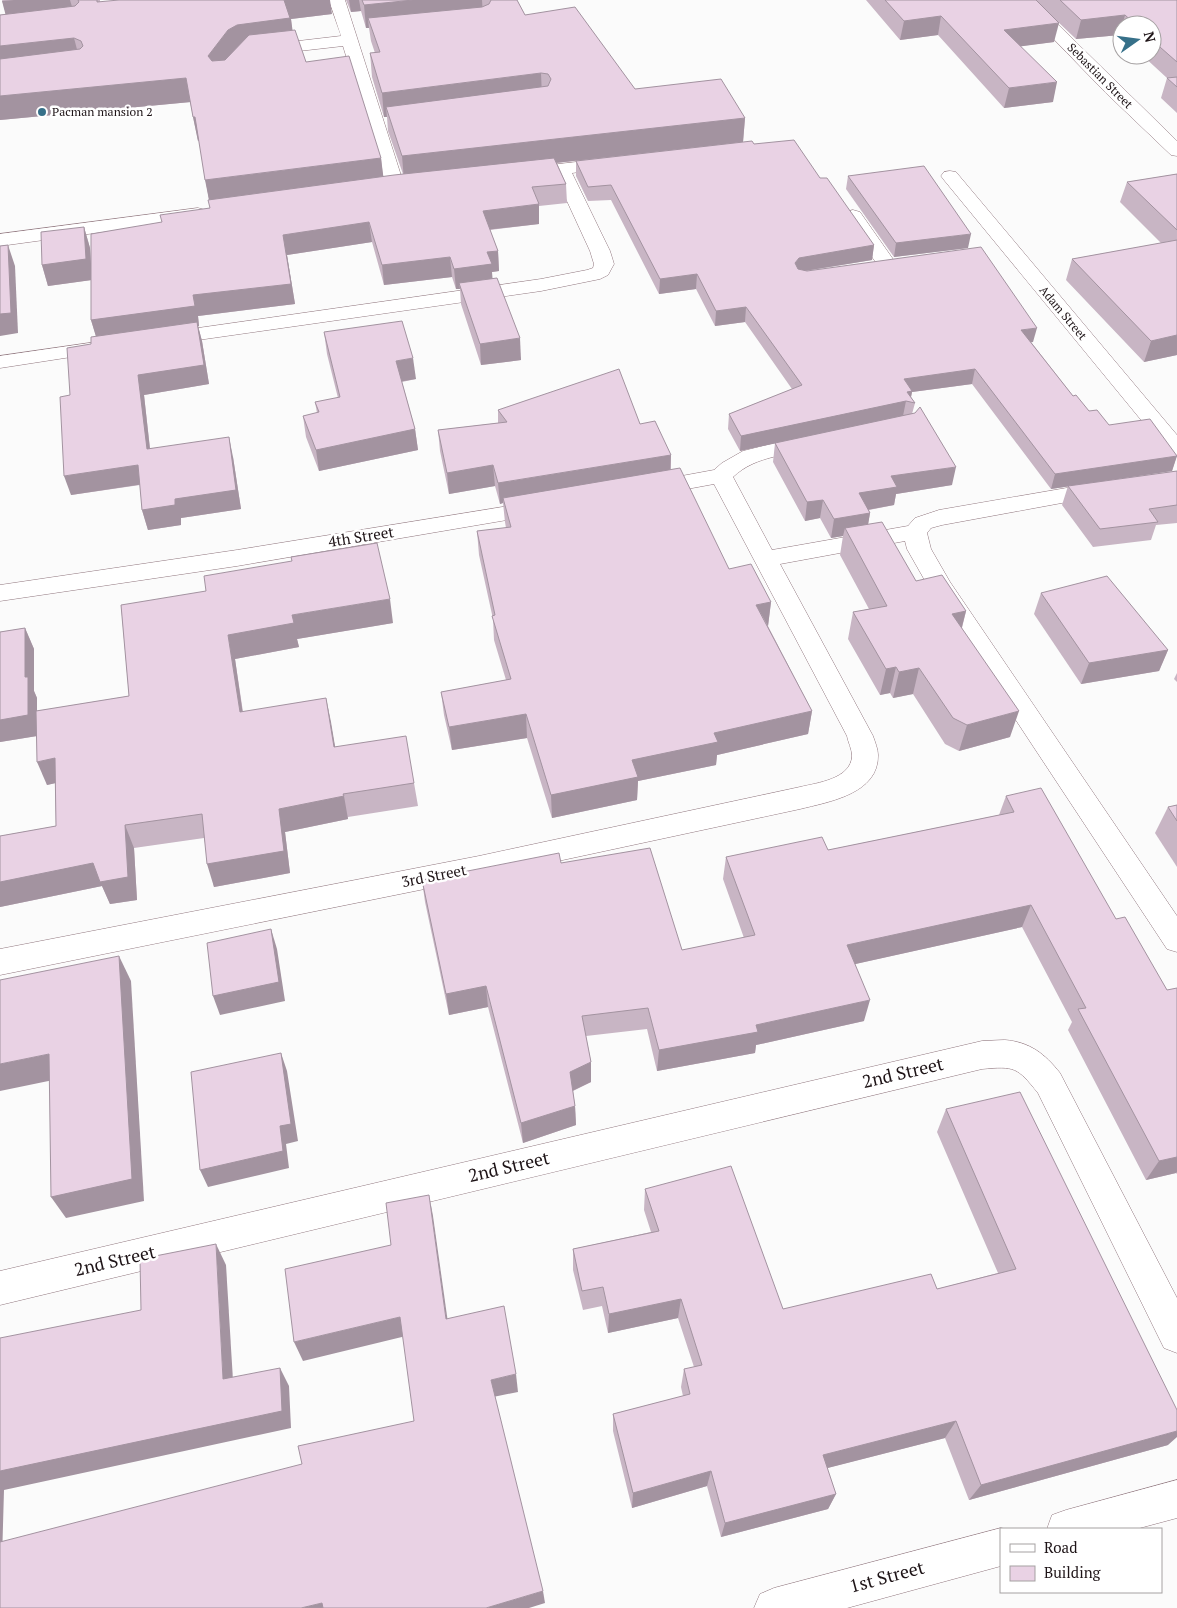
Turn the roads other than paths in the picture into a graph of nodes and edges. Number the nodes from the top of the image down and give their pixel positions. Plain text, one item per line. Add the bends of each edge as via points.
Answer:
1 (337, 0) edge
2 (1024, 0) edge
3 (368, 34) edge
4 (350, 38) junction
5 (248, 53) edge
6 (395, 122) edge
7 (376, 125) junction
8 (1177, 151) edge
9 (627, 161) edge
10 (561, 168) junction
11 (502, 175) edge
12 (950, 176) dead end
13 (415, 186) edge
14 (396, 188) junction
15 (376, 191) edge
16 (844, 204) edge
17 (213, 212) edge
18 (0, 240) edge
19 (887, 266) edge
20 (148, 341) edge
21 (120, 345) edge
22 (0, 362) edge
23 (836, 438) edge
24 (1177, 449) edge
25 (722, 476) junction
26 (1177, 479) edge
27 (627, 493) edge
28 (560, 504) edge
29 (915, 532) junction
30 (765, 559) junction
31 (0, 593) edge
32 (1177, 940) edge
33 (0, 962) edge
34 (0, 1288) edge
35 (1177, 1334) edge
36 (1177, 1499) edge
37 (1070, 1528) edge
38 (1000, 1547) edge
39 (774, 1608) edge

1 - 4 street
2 - 8 street, Sebastian Street
3 - 4 street
4 - 5 street
4 - 7 street
6 - 7 street
7 - 14 street
9 - 10 street
10 - 11 street
10 - 20 street via 604,264 601,271 593,275
12 - 24 street, Adam Street via 1001,251
13 - 14 street
14 - 15 street
16 - 19 street
17 - 18 street
21 - 22 street
23 - 25 street via 746,458 730,466
25 - 27 street
25 - 30 street
26 - 29 street via 939,518 923,524
28 - 31 street, 4th Street via 238,558
29 - 30 street
29 - 32 street via 919,549 941,587
30 - 33 street, 3rd Street via 860,736 865,755 862,771 848,783 800,798 479,867
34 - 35 street, 2nd Street via 982,1055 1005,1053 1019,1055 1034,1063 1049,1083
36 - 37 street
38 - 39 street, 1st Street

